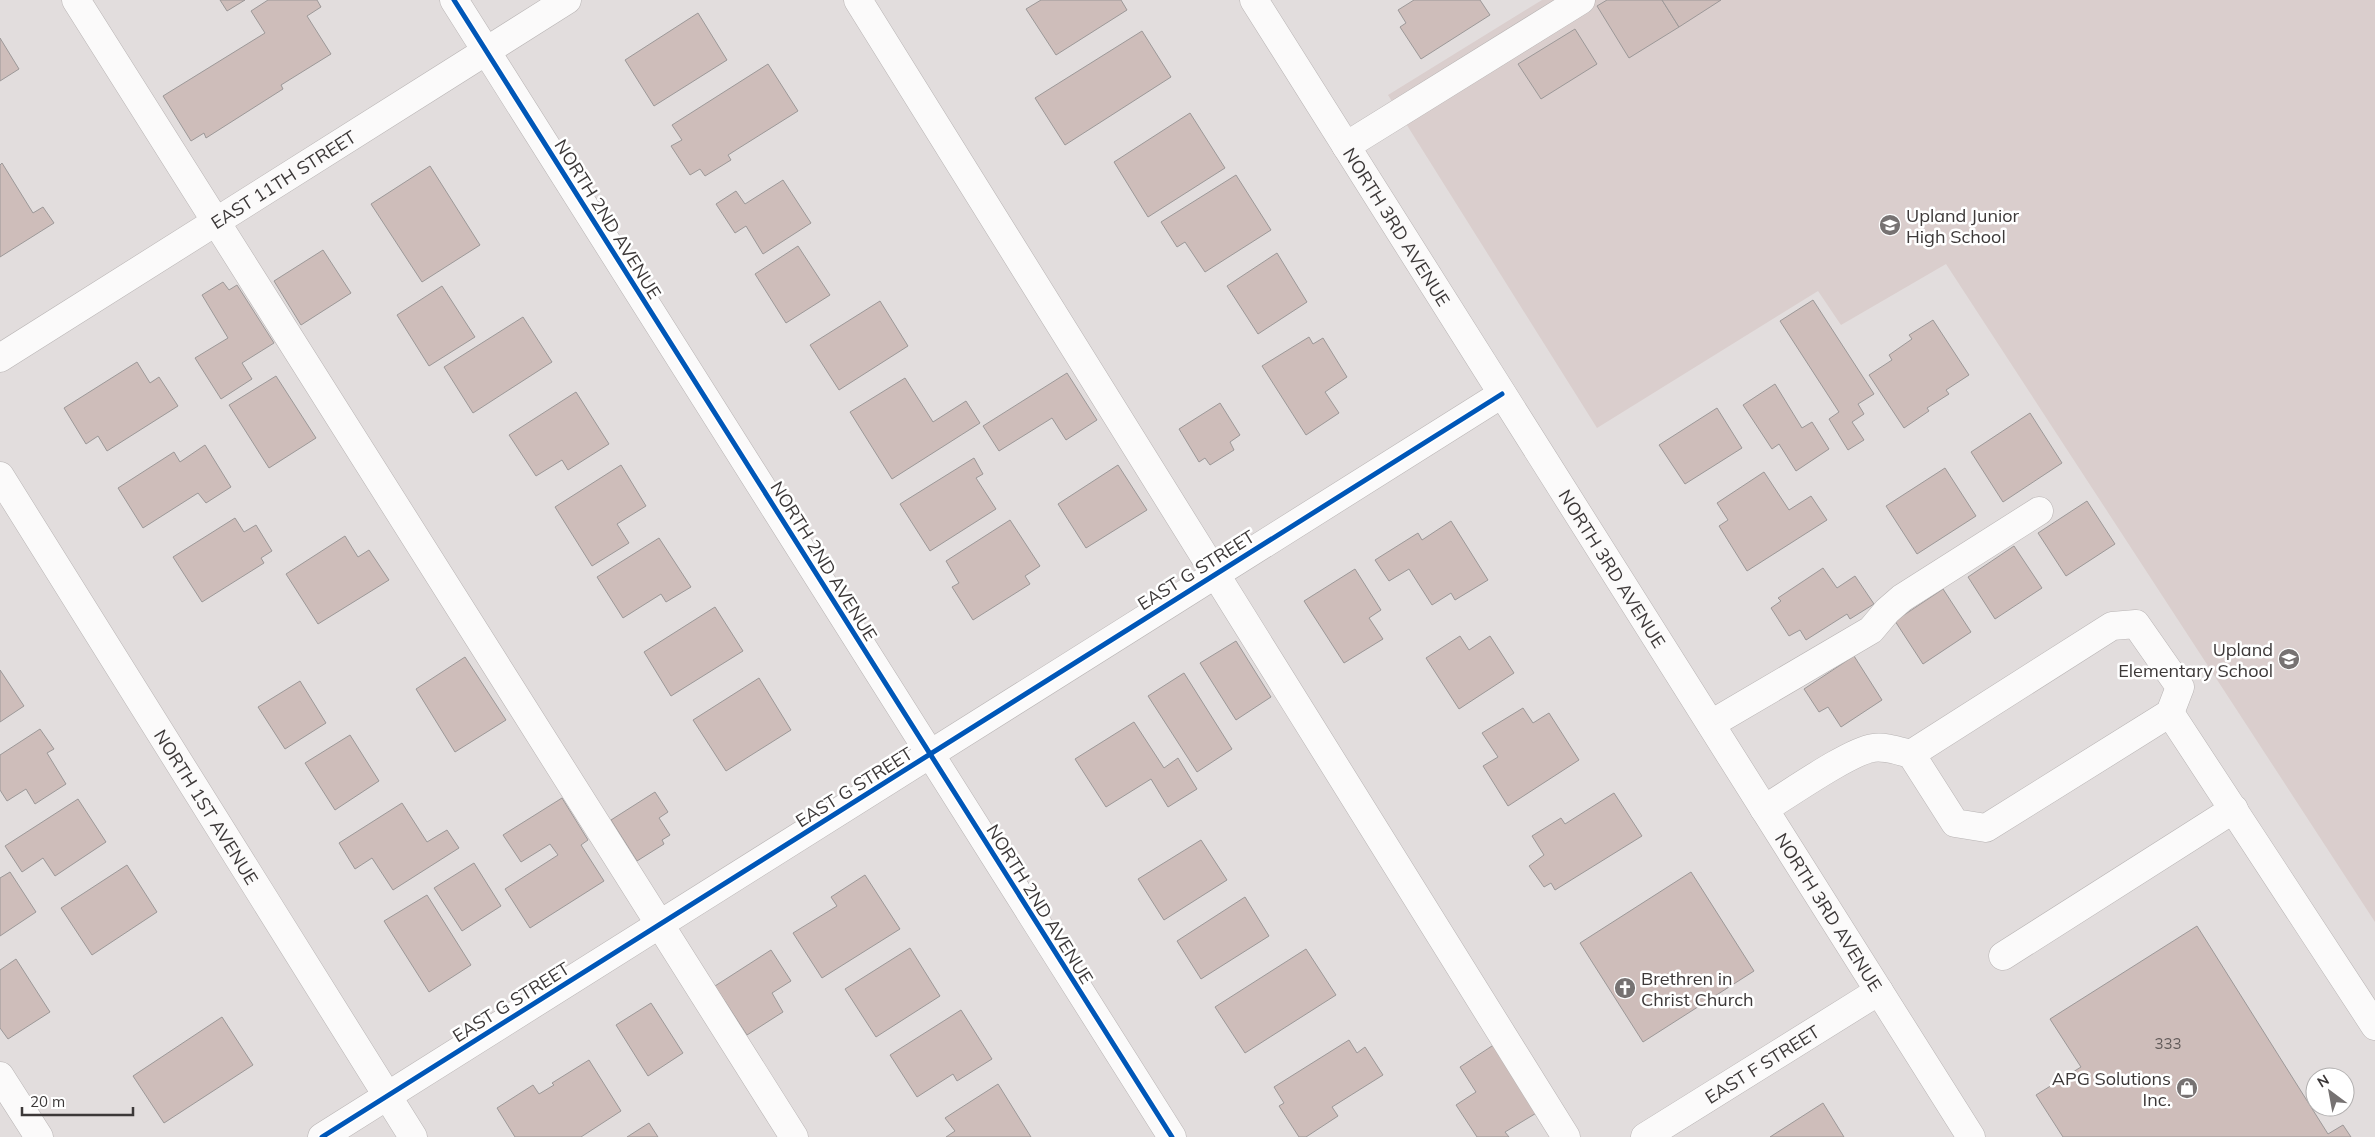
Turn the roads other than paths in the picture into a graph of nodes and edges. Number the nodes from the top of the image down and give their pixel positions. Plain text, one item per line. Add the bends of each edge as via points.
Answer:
1 (76, 0) edge
2 (454, 0) edge
3 (568, 0) edge
4 (858, 0) edge
5 (1254, 0) edge
6 (1581, 0) edge
7 (486, 51) junction
8 (1346, 146) junction
9 (216, 222) junction
10 (0, 358) edge
11 (1502, 394) junction
12 (0, 476) edge
13 (2039, 511) dead end
14 (1215, 574) junction
15 (2170, 713) junction
16 (1711, 724) junction
17 (1911, 754) junction
18 (930, 755) junction
19 (2234, 808) junction
20 (1764, 809) junction
21 (661, 924) junction
22 (2003, 956) dead end
23 (1878, 991) junction
24 (2375, 1026) edge
25 (0, 1076) edge
26 (388, 1096) junction
27 (39, 1137) edge
28 (322, 1137) edge
29 (413, 1137) edge
30 (794, 1137) edge
31 (1172, 1137) edge
32 (1566, 1137) edge
33 (1645, 1137) edge
34 (1971, 1137) edge

1 - 9 street
2 - 7 street, NORTH 2ND AVENUE
3 - 7 street, EAST 11TH STREET
4 - 14 street
5 - 8 street, NORTH 3RD AVENUE
6 - 8 street
7 - 9 street, EAST 11TH STREET
7 - 18 street, NORTH 2ND AVENUE
8 - 11 street, NORTH 3RD AVENUE
9 - 10 street, EAST 11TH STREET
9 - 21 street
11 - 14 street, EAST G STREET
11 - 16 street, NORTH 3RD AVENUE
12 - 26 street, NORTH 1ST AVENUE
13 - 16 street via 1902,598 1870,630
14 - 18 street, EAST G STREET
14 - 32 street
15 - 17 street via 1986,828 1955,823
15 - 17 street via 2180,687 2136,624 2112,626
15 - 19 street
16 - 20 street, NORTH 3RD AVENUE
17 - 20 street via 1872,748 1848,758
18 - 21 street, EAST G STREET
18 - 31 street, NORTH 2ND AVENUE
19 - 22 street
19 - 24 street
20 - 23 street, NORTH 3RD AVENUE
21 - 26 street, EAST G STREET
21 - 30 street
23 - 33 street, EAST F STREET
23 - 34 street, NORTH 3RD AVENUE
25 - 27 street
26 - 28 street, EAST G STREET
26 - 29 street, NORTH 1ST AVENUE

